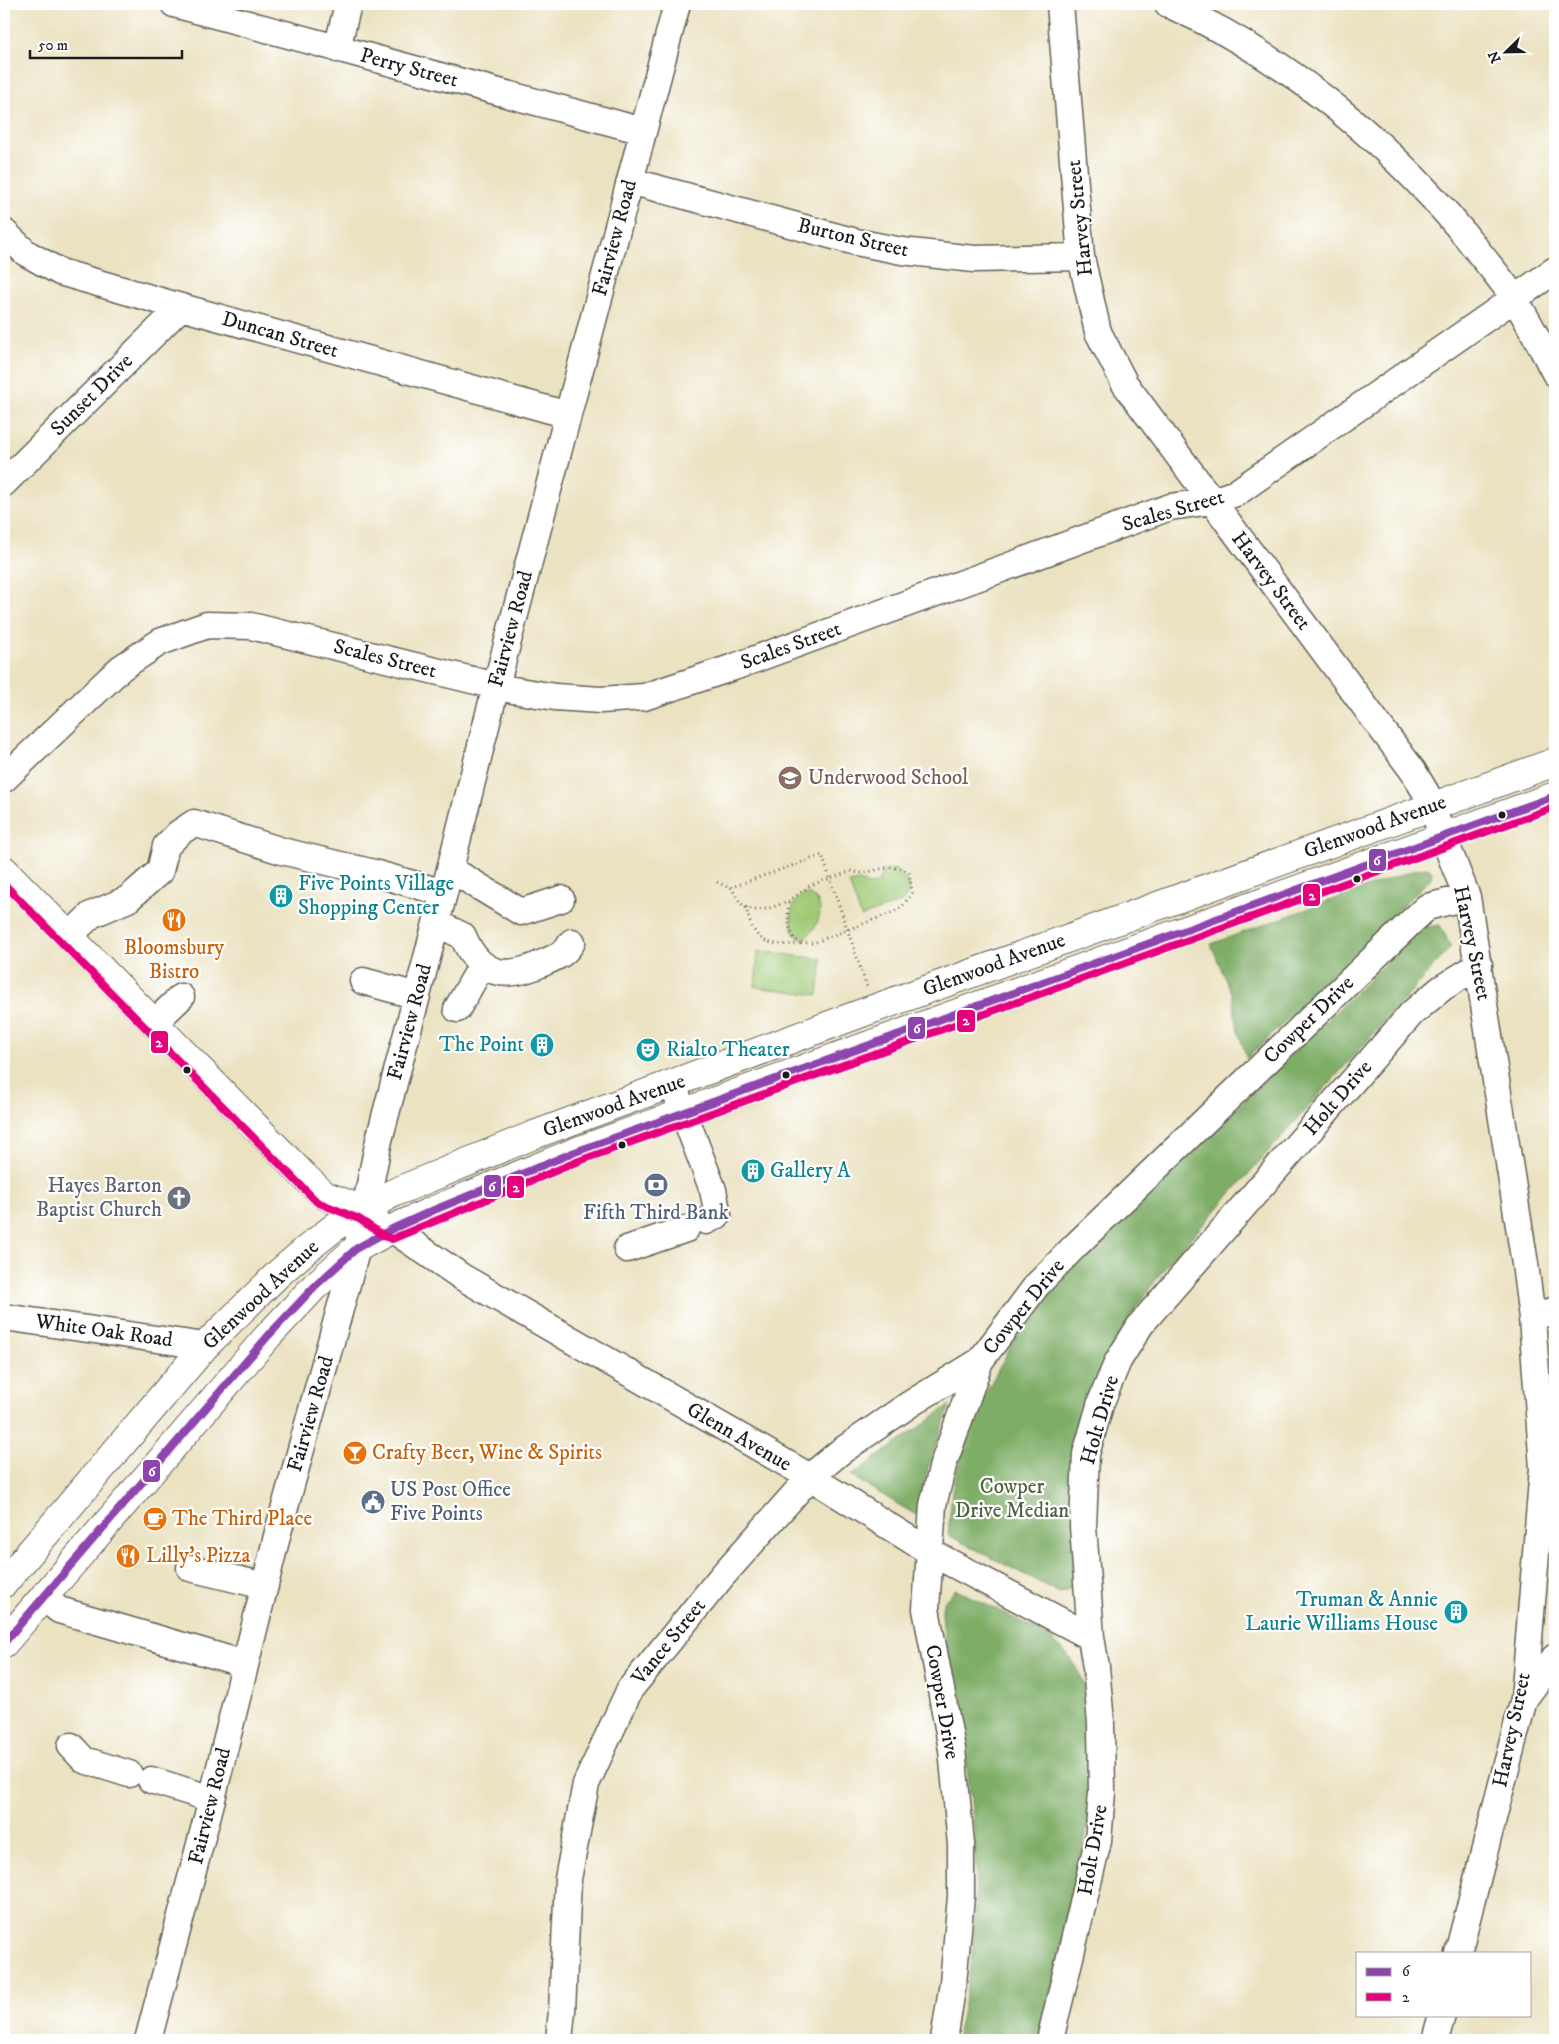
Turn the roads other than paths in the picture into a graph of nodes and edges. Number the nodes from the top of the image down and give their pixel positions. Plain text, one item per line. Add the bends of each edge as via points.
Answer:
1 (174, 4) edge
2 (348, 4) edge
3 (677, 4) edge
4 (1060, 4) edge
5 (1168, 4) edge
6 (1203, 11) edge
7 (337, 49) junction
8 (644, 131) junction
9 (630, 181) junction
10 (4, 232) edge
11 (1081, 257) junction
12 (1555, 270) edge
13 (1515, 299) junction
14 (181, 307) junction
15 (1555, 372) edge
16 (568, 415) junction
17 (4, 482) edge
18 (1212, 501) junction
19 (496, 686) junction
20 (1555, 762) edge
21 (4, 779) edge
22 (1555, 796) edge
23 (1432, 807) junction
24 (1443, 836) junction
25 (4, 870) edge
26 (447, 881) junction
27 (1467, 897) junction
28 (562, 899) dead end
29 (436, 923) junction
30 (70, 936) junction
31 (572, 942) dead end
32 (482, 964) junction
33 (1479, 965) junction
34 (363, 981) dead end
35 (417, 996) junction
36 (181, 998) dead end
37 (457, 1009) dead end
38 (154, 1023) junction
39 (673, 1085) junction
40 (683, 1112) junction
41 (364, 1210) junction
42 (392, 1229) junction
43 (357, 1248) junction
44 (627, 1249) dead end
45 (1544, 1314) edge
46 (4, 1317) edge
47 (205, 1346) junction
48 (980, 1361) junction
49 (810, 1477) junction
50 (1548, 1516) edge
51 (930, 1552) junction
52 (190, 1568) dead end
53 (4, 1583) edge
54 (265, 1586) junction
55 (43, 1597) junction
56 (1091, 1637) junction
57 (4, 1643) edge
58 (1555, 1657) edge
59 (245, 1664) junction
60 (1524, 1699) junction
61 (71, 1746) dead end
62 (212, 1799) junction
63 (1458, 1952) edge
64 (1442, 2016) edge
65 (148, 2040) edge
66 (558, 2040) edge
67 (944, 2040) edge
68 (1050, 2040) edge
69 (1435, 2040) edge

1 - 7 street, Perry Street
2 - 7 street
3 - 8 street, Fairview Road
4 - 11 street, Harvey Street
5 - 6 street
6 - 13 street via 1304,82 1384,148 1451,217
7 - 8 street, Perry Street
8 - 9 street, Fairview Road
9 - 11 street, Burton Street via 856,242 902,251 974,259
9 - 16 street, Fairview Road
10 - 14 street, Duncan Street via 26,253 60,272
11 - 18 street, Harvey Street via 1098,332 1125,384
12 - 13 street, Scales Street
13 - 15 street
13 - 18 street, Scales Street via 1236,493
14 - 16 street, Duncan Street
14 - 17 street, Sunset Drive
16 - 19 street, Fairview Road
18 - 19 street, Scales Street via 1170,507 644,697 601,700
18 - 23 street, Harvey Street via 1413,771
19 - 21 street, Scales Street via 251,626 207,625 160,642 121,668
19 - 26 street, Fairview Road
20 - 23 main road, Glenwood Avenue
22 - 24 main road, Glenwood Avenue
23 - 24 street, Harvey Street
23 - 39 main road, Glenwood Avenue
24 - 27 street, Harvey Street
24 - 40 main road, Glenwood Avenue
25 - 30 main road
26 - 28 street via 522,912
26 - 29 street, Fairview Road
26 - 30 street via 374,873 282,851 194,823 166,846 160,871 128,899 91,915
27 - 33 street, Harvey Street
27 - 48 street, Cowper Drive via 1427,907 1068,1253 1037,1285
29 - 32 street via 463,936
29 - 35 street, Fairview Road
30 - 38 main road
31 - 32 street via 566,952 528,971 498,974
32 - 37 street
33 - 45 street, Harvey Street
33 - 56 street, Holt Drive via 1442,988 1412,1013 1141,1324 1118,1361 1101,1402 1086,1454 1083,1526
34 - 35 street
35 - 41 street, Fairview Road
36 - 38 street
38 - 41 main road via 324,1195
39 - 40 street
39 - 41 main road, Glenwood Avenue via 531,1136 393,1193
40 - 42 main road, Glenwood Avenue via 559,1158
40 - 44 street via 718,1215
41 - 42 main road
41 - 43 street, Fairview Road
41 - 47 main road, Glenwood Avenue via 307,1248
42 - 43 main road, Glenwood Avenue
42 - 49 street, Glenn Avenue via 462,1277
43 - 54 street, Fairview Road
43 - 55 main road, Glenwood Avenue via 315,1286 268,1336
45 - 50 street, Harvey Street via 1543,1468
46 - 47 street, White Oak Road
47 - 53 main road, Glenwood Avenue
48 - 49 street, Vance Street via 910,1404 840,1452
48 - 51 street, Cowper Drive via 943,1465 933,1505
49 - 51 street, Glenn Avenue
49 - 66 street, Vance Street via 630,1689 586,1784 568,1879
50 - 60 street, Harvey Street
51 - 56 street, Glenn Avenue
51 - 67 street, Cowper Drive via 926,1609 952,1749 961,1844 961,1897
52 - 54 street
54 - 59 street, Fairview Road
55 - 57 main road, Glenwood Avenue
55 - 59 street via 59,1610
56 - 68 street, Holt Drive via 1101,1723 1102,1792 1098,1841
58 - 60 street
59 - 62 street, Fairview Road
60 - 63 street, Harvey Street
61 - 62 street via 84,1760
62 - 65 street, Fairview Road
64 - 69 street

